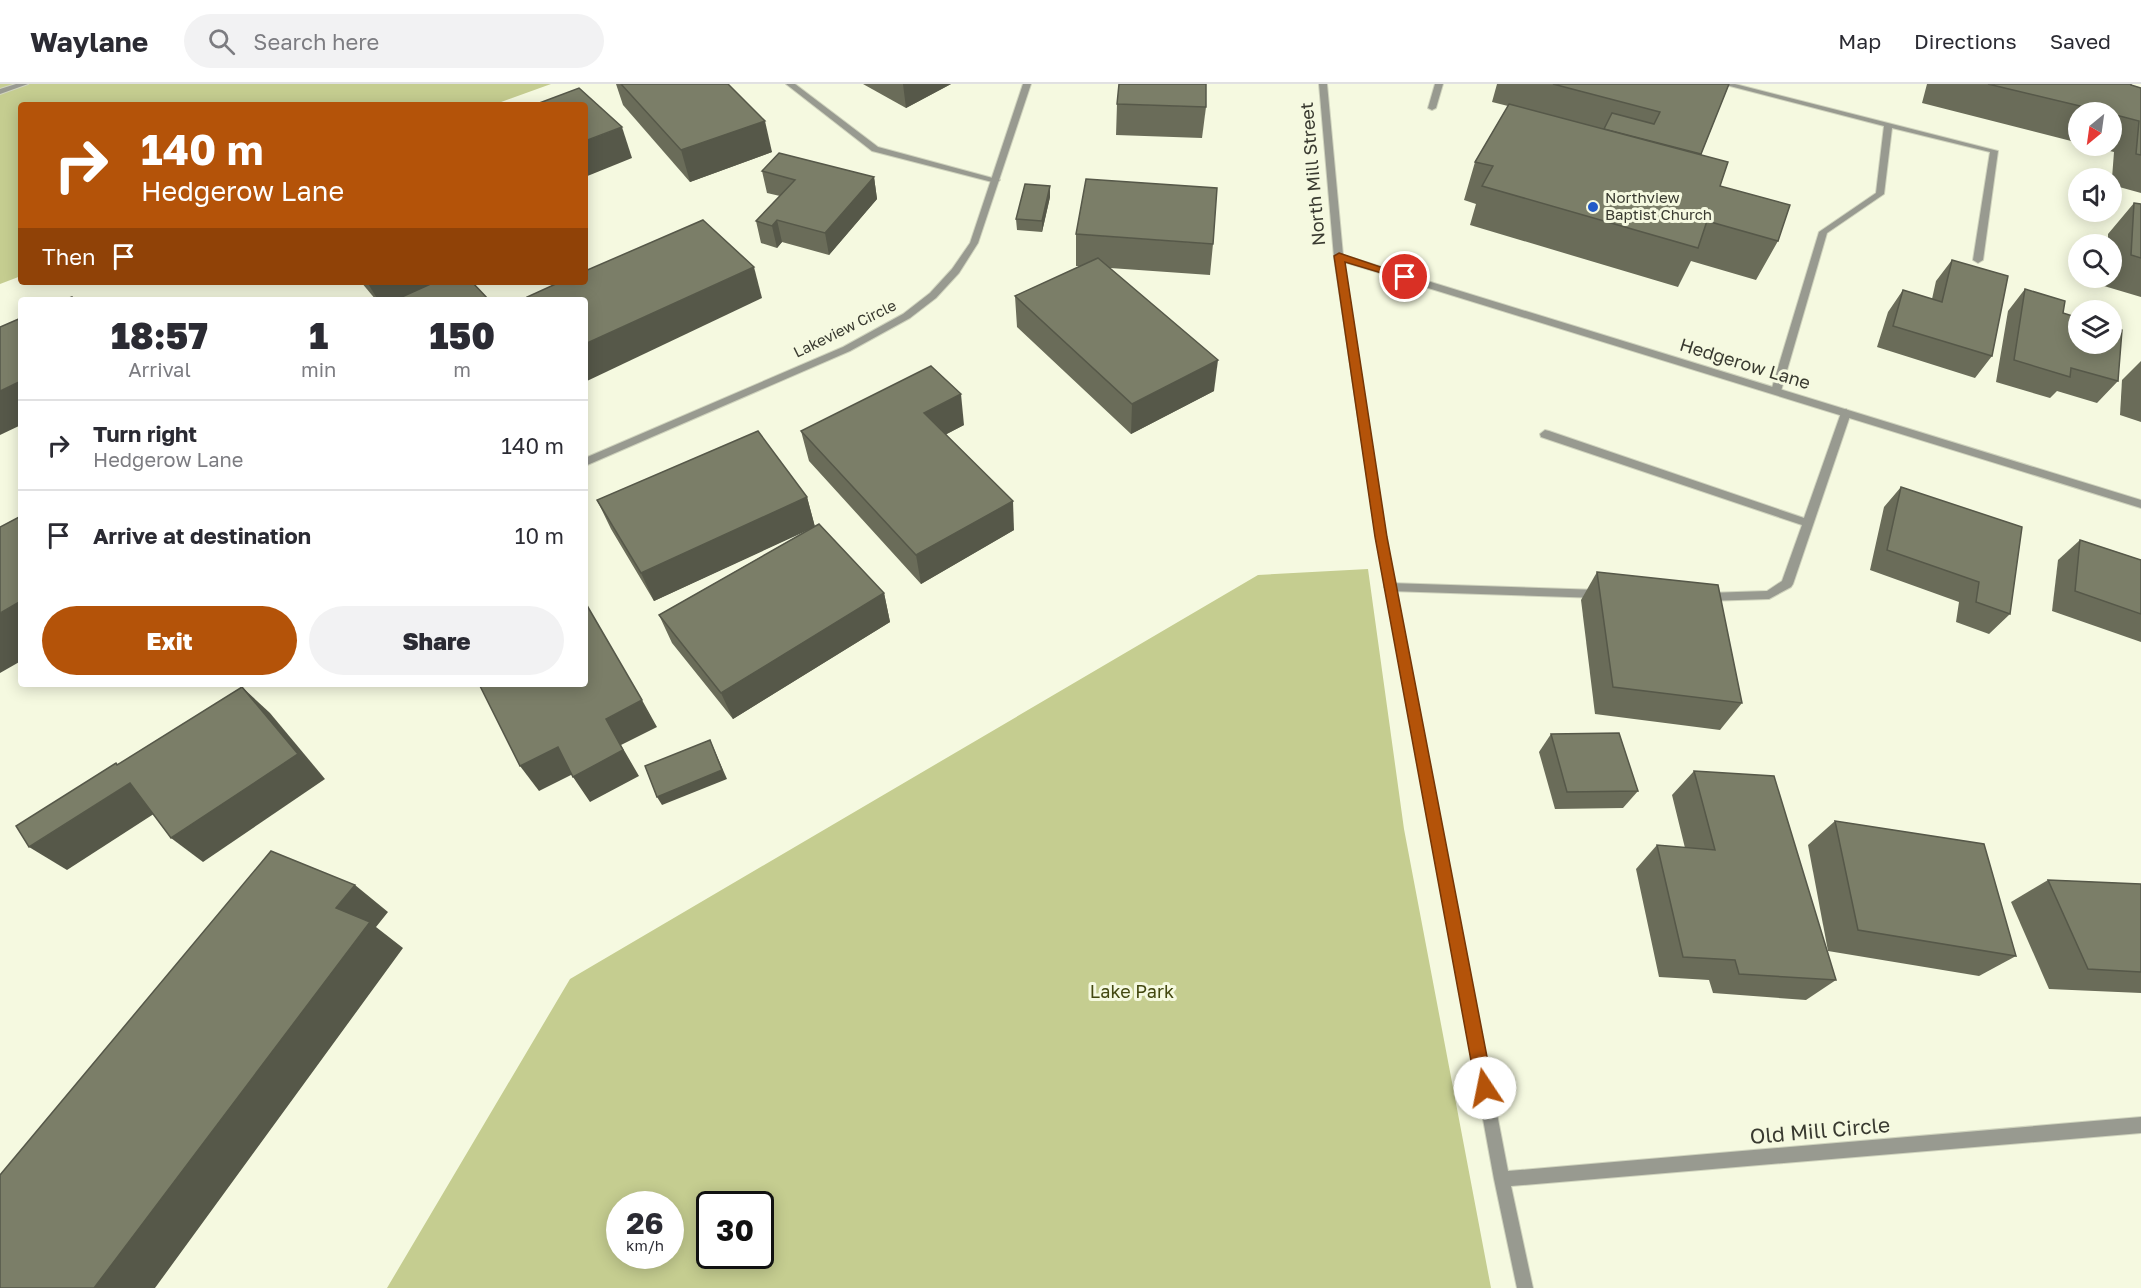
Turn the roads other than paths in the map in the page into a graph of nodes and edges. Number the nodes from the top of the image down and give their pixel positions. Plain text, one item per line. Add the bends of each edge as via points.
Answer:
1 (24, 84) edge
2 (790, 84) edge
3 (1027, 84) edge
4 (1323, 84) edge
5 (1439, 84) edge
6 (1726, 84) edge
7 (0, 92) edge
8 (1432, 108) dead end
9 (1888, 125) junction
10 (996, 180) junction
11 (1339, 256) junction
12 (1978, 260) dead end
13 (1776, 392) junction
14 (1846, 413) junction
15 (1545, 434) dead end
16 (588, 461) edge
17 (2141, 504) edge
18 (1808, 523) junction
19 (1390, 587) junction
20 (1612, 594) edge
21 (1693, 597) edge
22 (2141, 1125) edge
23 (1502, 1179) junction
24 (1525, 1288) edge

1 - 7 street
2 - 10 street via 875,149
3 - 10 street, Lakeview Circle
4 - 11 street, North Mill Street
5 - 8 street
6 - 9 street
9 - 12 street via 1994,151
9 - 13 street via 1880,194 1823,232
10 - 16 street, Lakeview Circle via 966,259 939,290 905,317 854,345
11 - 13 street, Hedgerow Lane
11 - 19 street, North Mill Street
13 - 14 street, Hedgerow Lane
14 - 17 street, Hedgerow Lane
14 - 18 street
15 - 18 street
18 - 21 street via 1787,584 1769,595
19 - 20 street
19 - 23 street, North Mill Street
22 - 23 street, Old Mill Circle
23 - 24 street, North Mill Street

